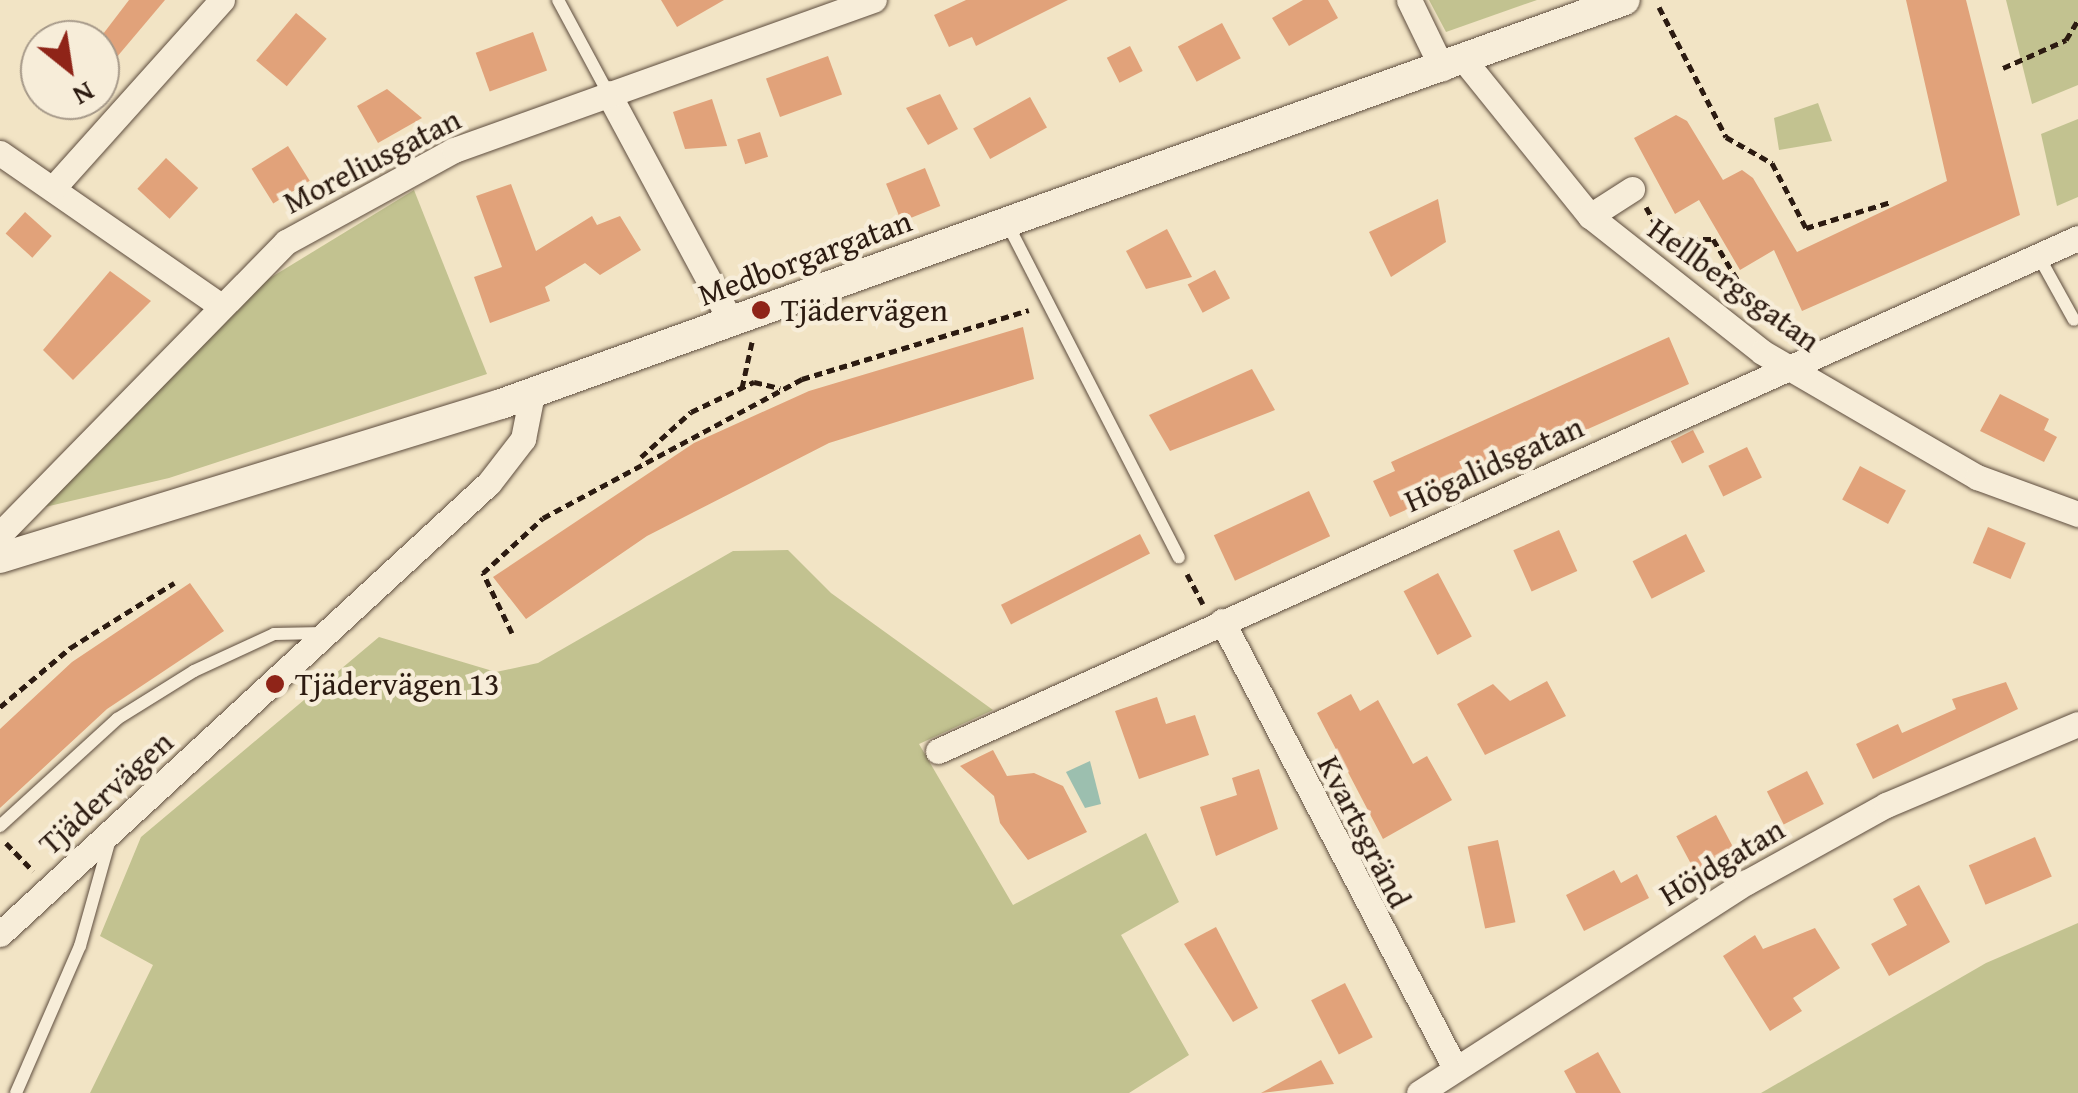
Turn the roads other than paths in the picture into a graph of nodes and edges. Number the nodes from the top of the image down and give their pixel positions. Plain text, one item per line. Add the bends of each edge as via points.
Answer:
1 (222, 0) edge
2 (558, 0) edge
3 (874, 0) edge
4 (1408, 0) edge
5 (1625, 0) edge
6 (1453, 64) junction
7 (608, 93) junction
8 (0, 153) edge
9 (55, 186) junction
10 (1632, 189) road end
11 (1590, 216) junction
12 (1007, 223) junction
13 (2078, 238) edge
14 (2038, 256) junction
15 (217, 303) junction
16 (2074, 320) dead end
17 (743, 328) junction
18 (1786, 370) junction
19 (532, 394) junction
20 (2078, 514) edge
21 (0, 534) edge
22 (1179, 557) road end
23 (0, 558) edge
24 (1215, 617) junction
25 (330, 634) junction
26 (2078, 724) edge
27 (938, 751) dead end
28 (0, 826) edge
29 (112, 833) junction
30 (0, 934) edge
31 (1455, 1068) junction
32 (16, 1093) edge
33 (1419, 1093) edge

1 - 9 street
2 - 7 lane
3 - 7 street, Moreliusgatan
4 - 6 street, Hellbergsgatan
5 - 6 street, Medborgargatan
6 - 11 street, Hellbergsgatan
6 - 12 street, Medborgargatan
7 - 15 street, Moreliusgatan via 454,150 286,242
7 - 17 street
8 - 9 street
9 - 15 street
10 - 11 street
11 - 18 street, Hellbergsgatan
12 - 17 street, Medborgargatan
12 - 22 lane
13 - 14 street, Högalidsgatan
14 - 16 lane
14 - 18 street, Högalidsgatan
15 - 21 street, Moreliusgatan
17 - 19 street, Medborgargatan
18 - 20 street, Hellbergsgatan via 1977,477
18 - 24 street, Högalidsgatan
19 - 23 street, Medborgargatan
19 - 25 street, Tjädervägen via 513,457
24 - 27 street, Högalidsgatan
24 - 31 street, Kvartsgränd
25 - 28 lane via 274,634 194,670 117,719
25 - 29 street, Tjädervägen
26 - 31 street, Höjdgatan via 1868,814
29 - 30 street, Tjädervägen
29 - 32 lane via 80,946
31 - 33 street, Höjdgatan

